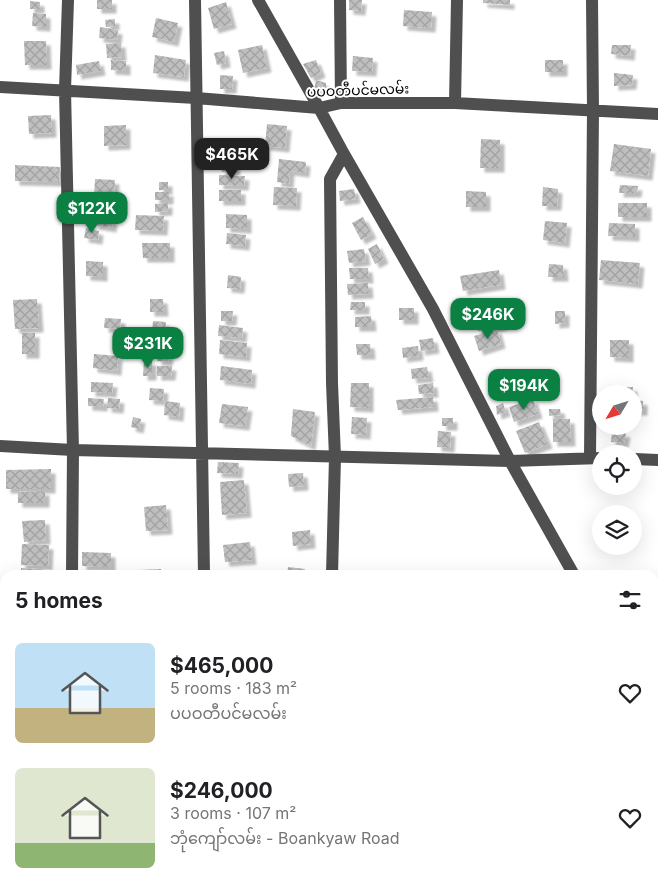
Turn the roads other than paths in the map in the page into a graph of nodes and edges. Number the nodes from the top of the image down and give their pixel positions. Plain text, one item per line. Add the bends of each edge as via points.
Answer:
1 (68, 0) edge
2 (195, 0) edge
3 (258, 0) edge
4 (340, 0) edge
5 (457, 0) edge
6 (592, 0) edge
7 (0, 87) edge
8 (65, 90) junction
9 (196, 98) junction
10 (342, 103) junction
11 (455, 104) junction
12 (319, 108) junction
13 (593, 110) junction
14 (658, 114) edge
15 (344, 154) junction
16 (596, 445) edge
17 (0, 446) edge
18 (73, 450) junction
19 (202, 453) junction
20 (335, 457) junction
21 (592, 458) edge
22 (642, 459) edge
23 (658, 460) edge
24 (510, 461) junction
25 (72, 570) edge
26 (204, 570) edge
27 (332, 570) edge
28 (571, 570) edge

1 - 8 street
2 - 9 street
3 - 12 street
4 - 10 street
5 - 11 street
6 - 13 street
7 - 8 street, ပပဝတီပင်မလမ်း
8 - 9 street, ပပဝတီပင်မလမ်း
8 - 18 street
9 - 12 street, ပပဝတီပင်မလမ်း
9 - 19 street
10 - 11 street, ပပဝတီပင်မလမ်း
10 - 12 street, ပပဝတီပင်မလမ်း
11 - 13 street, ပပဝတီပင်မလမ်း
12 - 15 street
13 - 14 street, ပပဝတီပင်မလမ်း
13 - 16 street
15 - 20 street via 330,179
15 - 24 street via 433,309
17 - 18 street
18 - 19 street
18 - 25 street
19 - 20 street
19 - 26 street
20 - 24 street
20 - 27 street
21 - 24 street
22 - 23 street
24 - 28 street

